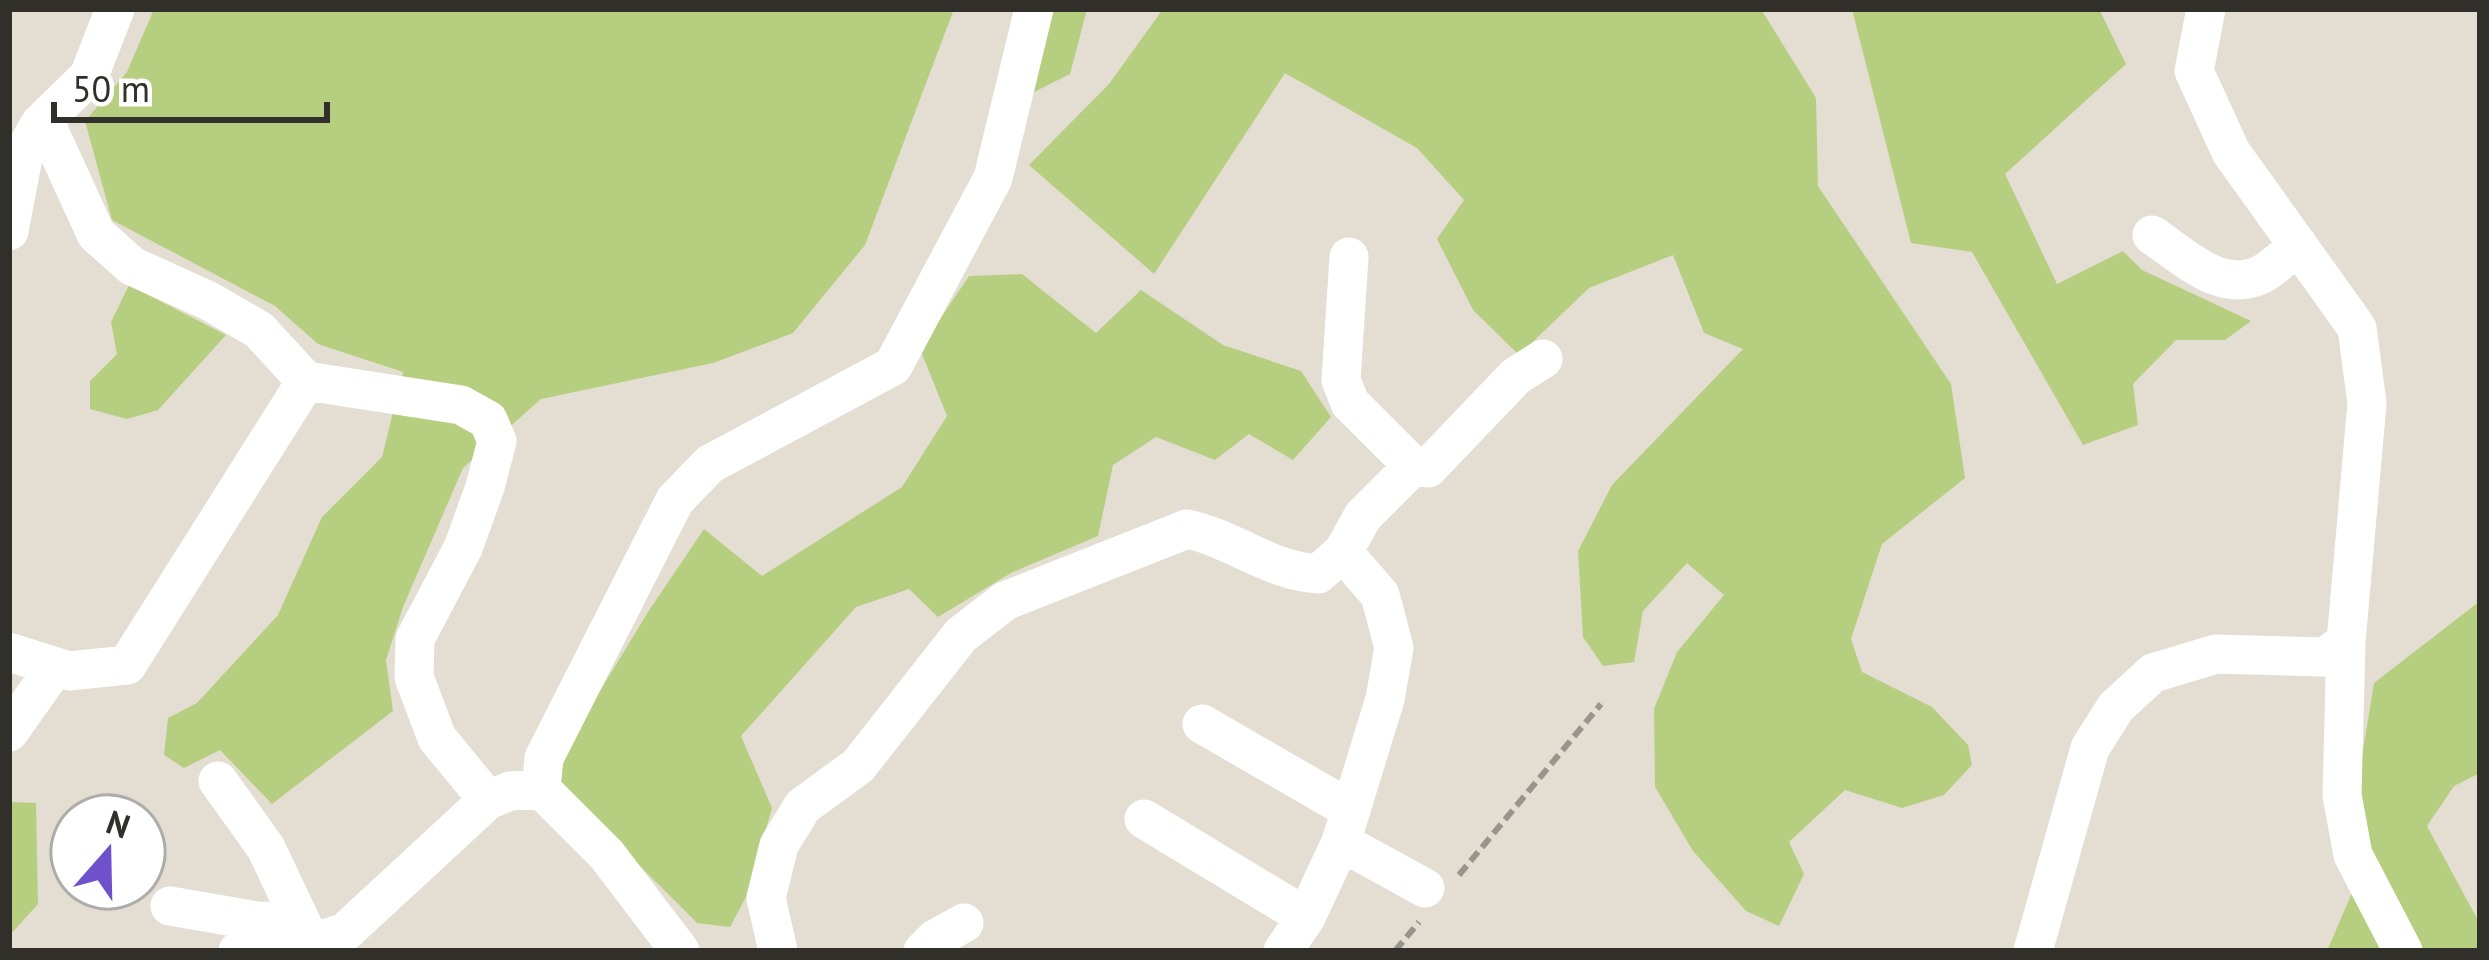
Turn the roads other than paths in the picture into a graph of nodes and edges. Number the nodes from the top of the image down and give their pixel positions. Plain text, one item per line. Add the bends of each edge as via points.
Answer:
1 (115, 9) edge
2 (1034, 9) edge
3 (2206, 9) edge
4 (44, 120) junction
5 (9, 231) edge
6 (2152, 235) dead end
7 (2298, 245) junction
8 (1349, 257) dead end
9 (1543, 359) dead end
10 (305, 381) junction
11 (1413, 466) junction
12 (1342, 552) junction
13 (2346, 642) junction
14 (9, 652) edge
15 (56, 667) junction
16 (1202, 724) dead end
17 (9, 732) edge
18 (218, 781) dead end
19 (541, 789) junction
20 (488, 800) junction
21 (1144, 819) dead end
22 (1346, 826) junction
23 (1434, 895) road end
24 (170, 906) dead end
25 (1306, 917) junction
26 (964, 923) dead end
27 (306, 933) junction
28 (238, 951) edge
29 (680, 951) edge
30 (778, 951) edge
31 (923, 951) edge
32 (1283, 951) edge
33 (2033, 951) edge
34 (2403, 951) edge

1 - 4 street via 89,76
2 - 19 street via 993,178 893,366 710,464 675,500 544,758
3 - 7 street via 2194,70 2231,152
4 - 5 street via 24,152
4 - 10 street via 96,233 132,266 259,330
6 - 7 street via 2233,282 2261,275
7 - 13 street via 2356,328 2367,403
8 - 11 street via 1342,380 1350,403
9 - 11 street via 1516,376 1428,468
10 - 15 street via 127,665
10 - 20 street via 461,406 488,420 496,441 484,488 415,639 413,677 437,738
11 - 12 street
12 - 22 street via 1379,595 1394,648
12 - 30 street via 1318,574 1292,572 1187,529 1004,601 961,635 858,766 802,806 779,845 766,898
13 - 33 street via 2324,657 2216,654 2153,673 2116,707 2090,748
13 - 34 street via 2342,795 2353,855
14 - 15 street
15 - 17 street
16 - 22 street
18 - 27 street via 266,848
19 - 20 street
19 - 29 street via 607,855
20 - 27 street via 344,933
21 - 25 street
22 - 23 street
22 - 25 street
24 - 27 street
25 - 32 street
26 - 31 street
27 - 28 street

